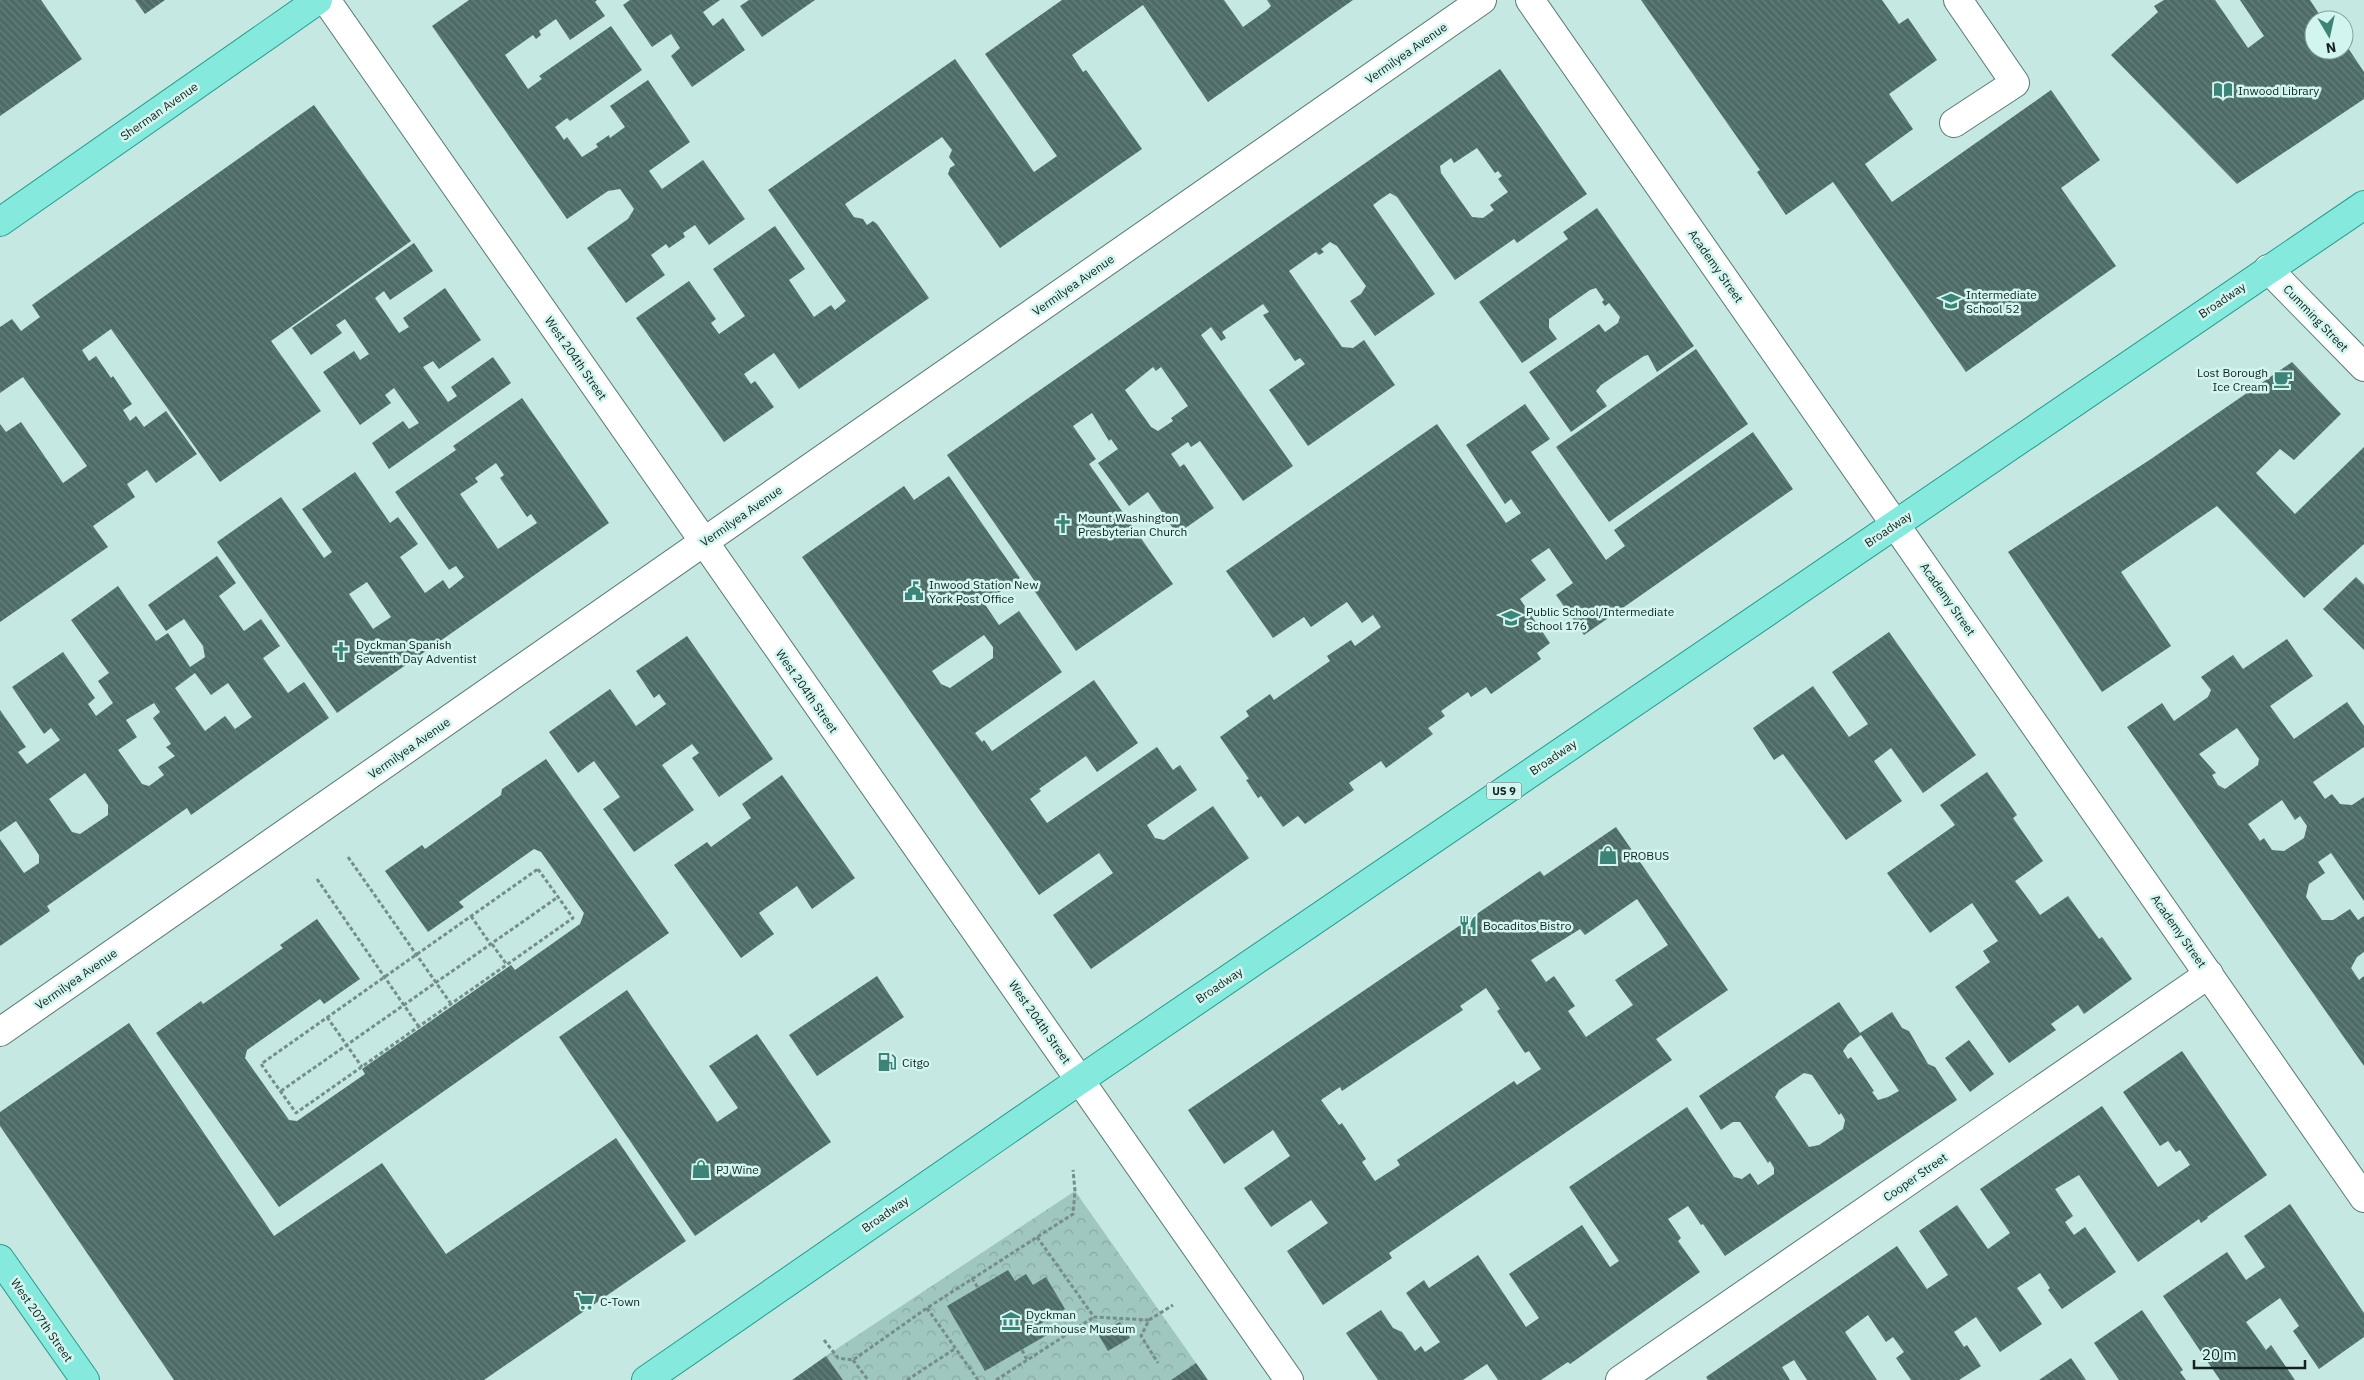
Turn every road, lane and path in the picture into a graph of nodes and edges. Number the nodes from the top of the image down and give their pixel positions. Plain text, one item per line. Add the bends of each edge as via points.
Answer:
1 (318, 0) edge
2 (326, 0) edge
3 (1482, 0) edge
4 (1530, 0) edge
5 (1958, 0) edge
6 (1954, 123) dead end
7 (2364, 205) edge
8 (0, 222) edge
9 (2268, 269) junction
10 (2364, 367) edge
11 (1895, 524) junction
12 (703, 542) junction
13 (348, 856) dead end
14 (317, 879) dead end
15 (558, 897) junction
16 (471, 916) junction
17 (491, 944) junction
18 (416, 954) junction
19 (507, 964) junction
20 (2209, 974) junction
21 (383, 978) junction
22 (436, 983) junction
23 (451, 1004) junction
24 (403, 1006) junction
25 (327, 1017) junction
26 (419, 1027) junction
27 (0, 1032) edge
28 (347, 1045) junction
29 (362, 1067) junction
30 (1080, 1080) junction
31 (281, 1091) junction
32 (1073, 1170) dead end
33 (2364, 1198) edge
34 (1037, 1237) junction
35 (0, 1259) edge
36 (972, 1278) junction
37 (978, 1288) dead end
38 (1173, 1305) dead end
39 (927, 1308) junction
40 (1094, 1317) junction
41 (1149, 1320) junction
42 (824, 1340) dead end
43 (956, 1348) junction
44 (1022, 1350) dead end
45 (853, 1360) junction
46 (1027, 1360) junction
47 (1158, 1363) dead end
48 (85, 1380) edge
49 (646, 1380) edge
50 (868, 1380) edge
51 (907, 1380) edge
52 (978, 1380) edge
53 (996, 1380) edge
54 (1289, 1380) edge
55 (1620, 1380) edge

1 - 8 main road, Sherman Avenue
2 - 12 street, West 204th Street
3 - 12 street, Vermilyea Avenue
4 - 11 street, Academy Street
5 - 6 street via 2015,82
7 - 9 main road, Broadway / US 9
9 - 10 street, Cumming Street
9 - 11 main road, Broadway / US 9
11 - 20 street, Academy Street
11 - 30 main road, Broadway / US 9
12 - 27 street, Vermilyea Avenue
12 - 30 street, West 204th Street
13 - 18 path
14 - 21 path
15 - 16 path via 538,869
15 - 17 path
15 - 19 path via 573,918
16 - 17 path
16 - 18 path
17 - 19 path
17 - 22 path
18 - 21 path
18 - 22 path
19 - 23 path
20 - 33 street, Academy Street
20 - 55 street, Cooper Street
21 - 24 path
21 - 25 path
22 - 23 path
22 - 24 path
23 - 26 path
24 - 26 path
24 - 28 path
25 - 28 path
25 - 31 path via 261,1064
26 - 29 path
28 - 29 path
28 - 31 path
29 - 31 path via 296,1113
30 - 49 main road, Broadway / US 9
30 - 54 street, West 204th Street
32 - 34 path via 1073,1214
34 - 36 path
34 - 40 path
35 - 48 main road, West 207th Street
36 - 37 path
36 - 39 path
38 - 41 path
39 - 43 path
39 - 45 path
40 - 41 path
40 - 46 path
41 - 47 path via 1142,1336
42 - 45 path via 838,1358
43 - 51 path
43 - 52 path
44 - 46 path
45 - 50 path
46 - 53 path

